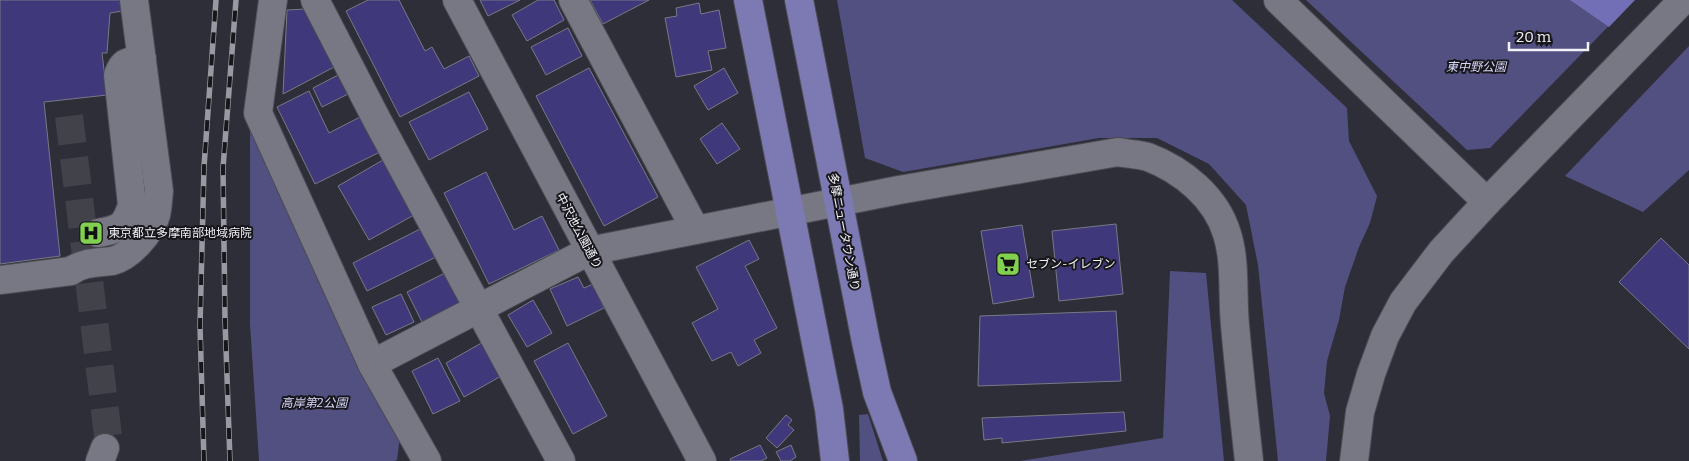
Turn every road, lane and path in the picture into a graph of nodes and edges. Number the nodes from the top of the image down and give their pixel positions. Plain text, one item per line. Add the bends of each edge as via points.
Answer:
1 (134, 0) edge
2 (273, 0) edge
3 (315, 0) edge
4 (457, 0) edge
5 (573, 0) edge
6 (748, 0) edge
7 (799, 0) edge
8 (1278, 0) edge
9 (1683, 0) edge
10 (142, 59) junction
11 (838, 201) junction
12 (1487, 202) junction
13 (790, 211) junction
14 (695, 229) junction
15 (98, 233) dead end
16 (589, 251) junction
17 (0, 280) edge
18 (478, 310) junction
19 (372, 364) junction
20 (426, 461) edge
21 (561, 461) edge
22 (702, 461) edge
23 (835, 461) edge
24 (903, 461) edge
25 (1249, 461) edge
26 (1354, 461) edge

1 - 10 street
2 - 19 street via 258,113
3 - 18 street
4 - 16 street, 中沢池公園通り
5 - 14 street
6 - 13 main road
7 - 11 main road, 多摩ニュータウン通り
8 - 12 street
9 - 12 street
10 - 15 street via 127,62 118,75 132,205 127,221 114,230
10 - 17 street via 159,191 156,215 148,233 134,248 115,260 79,265 71,271
11 - 13 street
11 - 24 main road, 多摩ニュータウン通り via 877,392
11 - 25 street via 1118,152 1146,157 1187,178 1204,195 1227,233
12 - 26 street via 1425,273 1403,302 1385,336 1360,412
13 - 14 street
13 - 23 main road via 829,410
14 - 16 street
16 - 18 street
16 - 22 street, 中沢池公園通り
18 - 19 street
18 - 21 street
19 - 20 street

